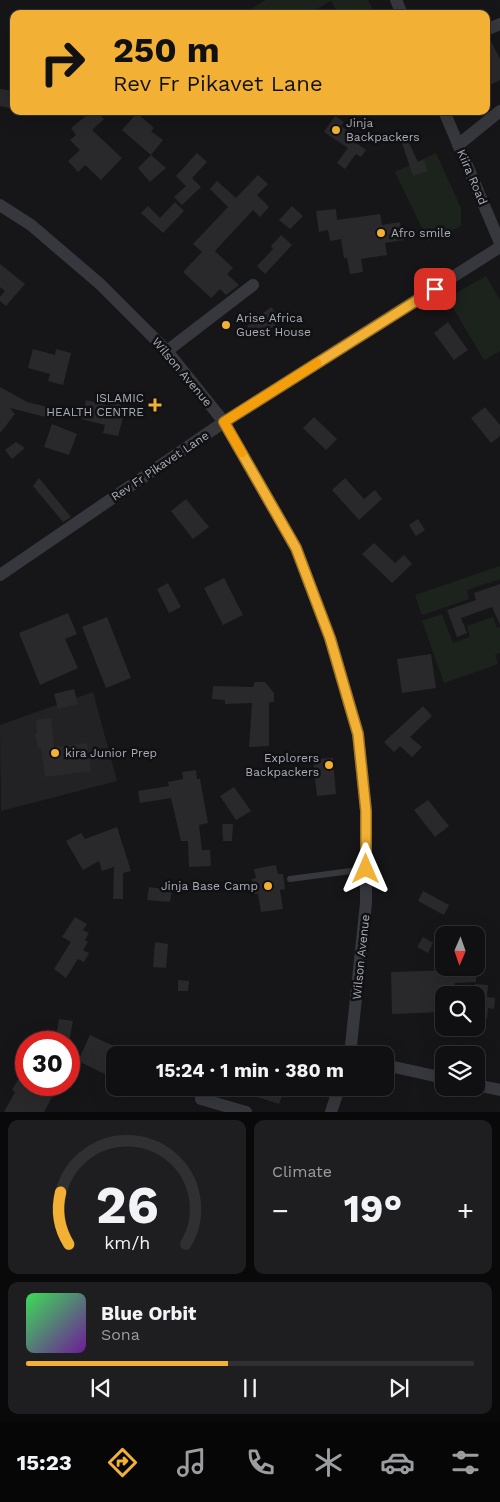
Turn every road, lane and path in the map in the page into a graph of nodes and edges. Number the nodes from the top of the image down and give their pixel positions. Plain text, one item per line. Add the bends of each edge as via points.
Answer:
1 (500, 111) edge
2 (446, 115) edge
3 (458, 145) junction
4 (0, 205) edge
5 (500, 244) edge
6 (500, 247) edge
7 (253, 285) dead end
8 (167, 351) junction
9 (224, 422) junction
10 (0, 575) edge
11 (366, 869) junction
12 (290, 879) dead end
13 (351, 1046) edge
14 (394, 1067) edge
15 (435, 1076) edge
16 (485, 1086) edge
17 (500, 1090) edge
18 (336, 1096) edge
19 (201, 1099) dead end
20 (246, 1112) edge
21 (331, 1112) edge

1 - 3 street
2 - 3 street, Kiira Road
3 - 5 street, Kiira Road
4 - 8 street, Wilson Avenue via 31,225 100,284
6 - 9 street, Rev Fr Pikavet Lane
7 - 8 street
8 - 9 street, Wilson Avenue
9 - 10 street, Rev Fr Pikavet Lane
9 - 11 street, Wilson Avenue via 296,548 330,638 358,734 366,811
11 - 12 lane
11 - 13 street, Wilson Avenue via 366,903
14 - 15 street
16 - 17 street
18 - 21 street
19 - 20 street

